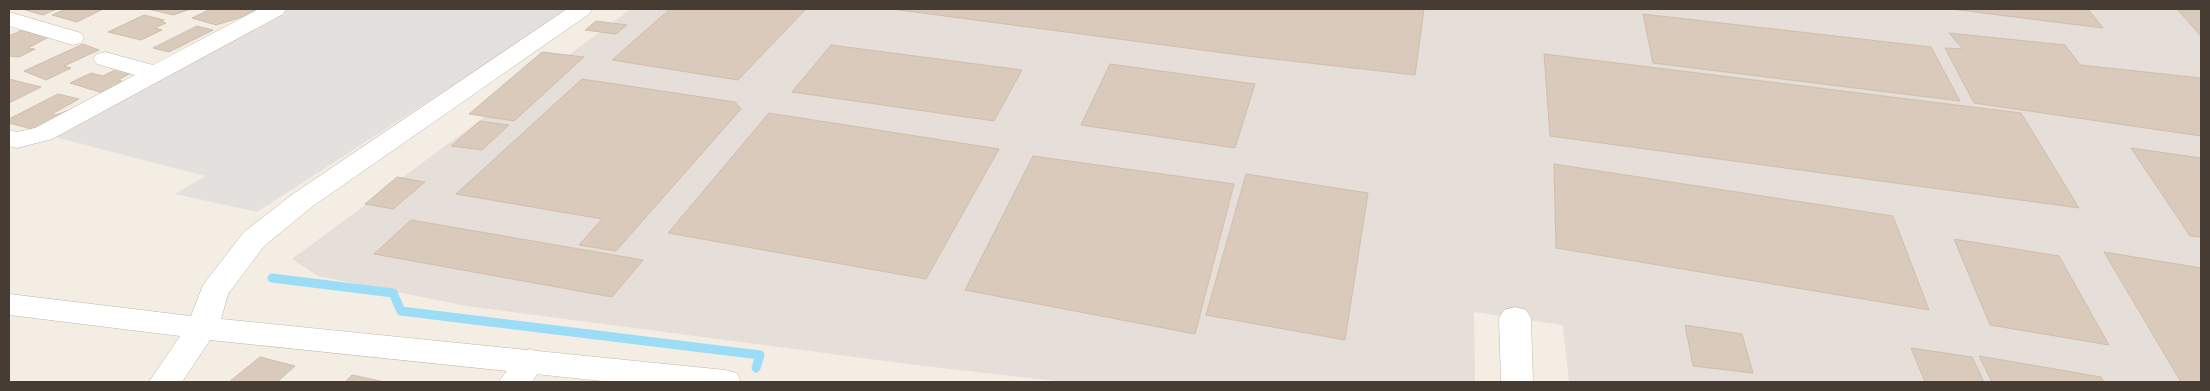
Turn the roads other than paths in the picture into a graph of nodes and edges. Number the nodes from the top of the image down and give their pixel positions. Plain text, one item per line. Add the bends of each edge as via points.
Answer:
1 (276, 9) edge
2 (581, 9) edge
3 (9, 19) edge
4 (73, 38) dead end
5 (105, 59) dead end
6 (156, 73) junction
7 (9, 138) edge
8 (9, 305) edge
9 (1514, 318) dead end
10 (202, 328) junction
11 (522, 372) edge
12 (646, 378) edge
13 (165, 382) edge
14 (725, 382) edge
15 (1517, 382) edge

1 - 6 street
2 - 10 street via 303,200 254,240 214,292
3 - 4 street
5 - 6 street
6 - 7 street via 43,134 17,140
8 - 10 street
9 - 15 street
10 - 11 street
10 - 13 street
11 - 12 street
12 - 14 street

